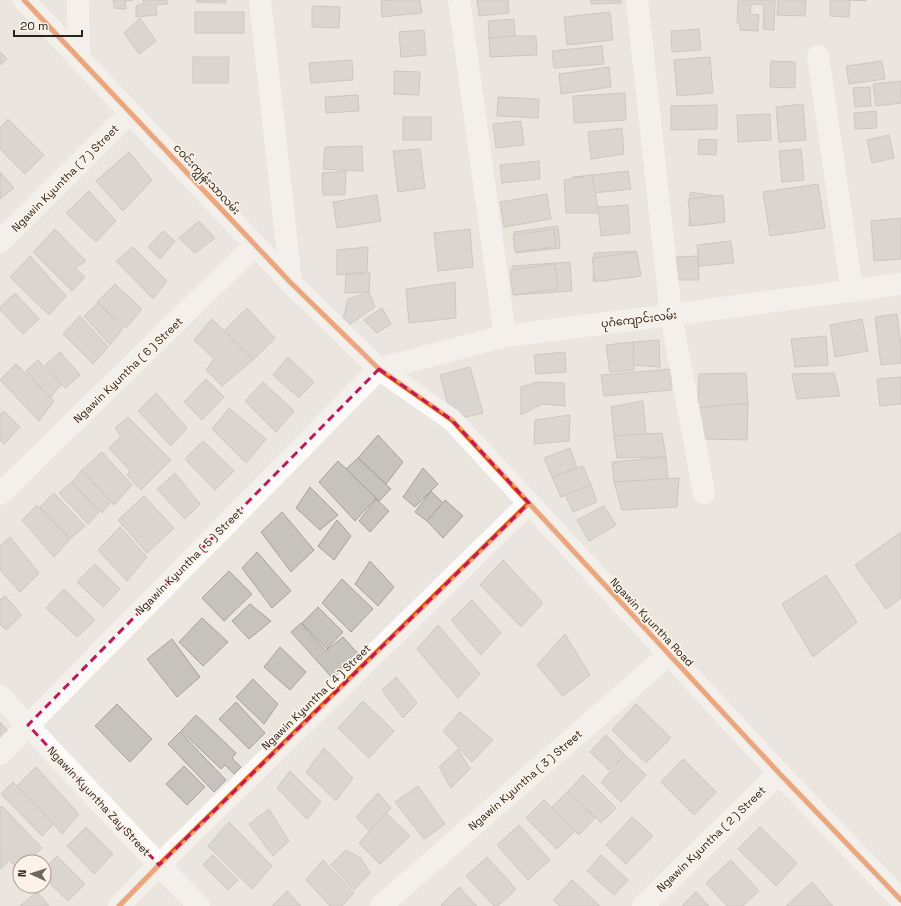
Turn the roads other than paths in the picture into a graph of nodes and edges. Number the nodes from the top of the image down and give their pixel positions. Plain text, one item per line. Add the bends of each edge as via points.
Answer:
1 (24, 0) edge
2 (78, 0) edge
3 (260, 0) edge
4 (459, 0) edge
5 (637, 0) edge
6 (818, 56) dead end
7 (79, 59) junction
8 (130, 113) junction
9 (0, 242) edge
10 (255, 245) junction
11 (291, 283) junction
12 (901, 284) edge
13 (852, 291) junction
14 (671, 315) junction
15 (505, 336) junction
16 (379, 369) junction
17 (704, 493) dead end
18 (0, 494) edge
19 (529, 503) junction
20 (669, 654) junction
21 (0, 696) edge
22 (28, 725) junction
23 (0, 754) edge
24 (779, 773) junction
25 (159, 865) junction
26 (901, 900) edge
27 (119, 906) edge
28 (199, 906) edge
29 (381, 906) edge
30 (643, 906) edge

1 - 7 street, ငဝင်းကျွန်းသာလမ်း
2 - 7 street
3 - 11 street
4 - 15 street
5 - 14 street
6 - 13 street
7 - 8 street, ငဝင်းကျွန်းသာလမ်း
8 - 9 street, Ngawin Kyuntha ( 7 ) Street
8 - 10 street, ငဝင်းကျွန်းသာလမ်း
10 - 11 street, ငဝင်းကျွန်းသာလမ်း
10 - 18 street, Ngawin Kyuntha ( 6 ) Street
11 - 16 street, ငဝင်းကျွန်းသာလမ်း
12 - 13 street, ပုဂံကျောင်းလမ်း
13 - 14 street, ပုဂံကျောင်းလမ်း
14 - 15 street, ပုဂံကျောင်းလမ်း
14 - 17 street
15 - 16 street, ပုဂံကျောင်းလမ်း
16 - 19 street, Ngawin Kyuntha Road via 452,420
16 - 22 street, Ngawin Kyuntha ( 5 ) Street
19 - 20 street, Ngawin Kyuntha Road
19 - 25 street, Ngawin Kyuntha ( 4 ) Street
20 - 24 street, Ngawin Kyuntha Road
20 - 29 street, Ngawin Kyuntha ( 3 ) Street
21 - 22 street, Ngawin Kyuntha Zay Street
22 - 23 street, Ngawin Kyuntha ( 5 ) Street
22 - 25 street, Ngawin Kyuntha Zay Street
24 - 26 street, Ngawin Kyuntha Road
24 - 30 street, Ngawin Kyuntha ( 2 ) Street
25 - 27 street, Ngawin Kyuntha ( 4 ) Street
25 - 28 street, Ngawin Kyuntha Zay Street

